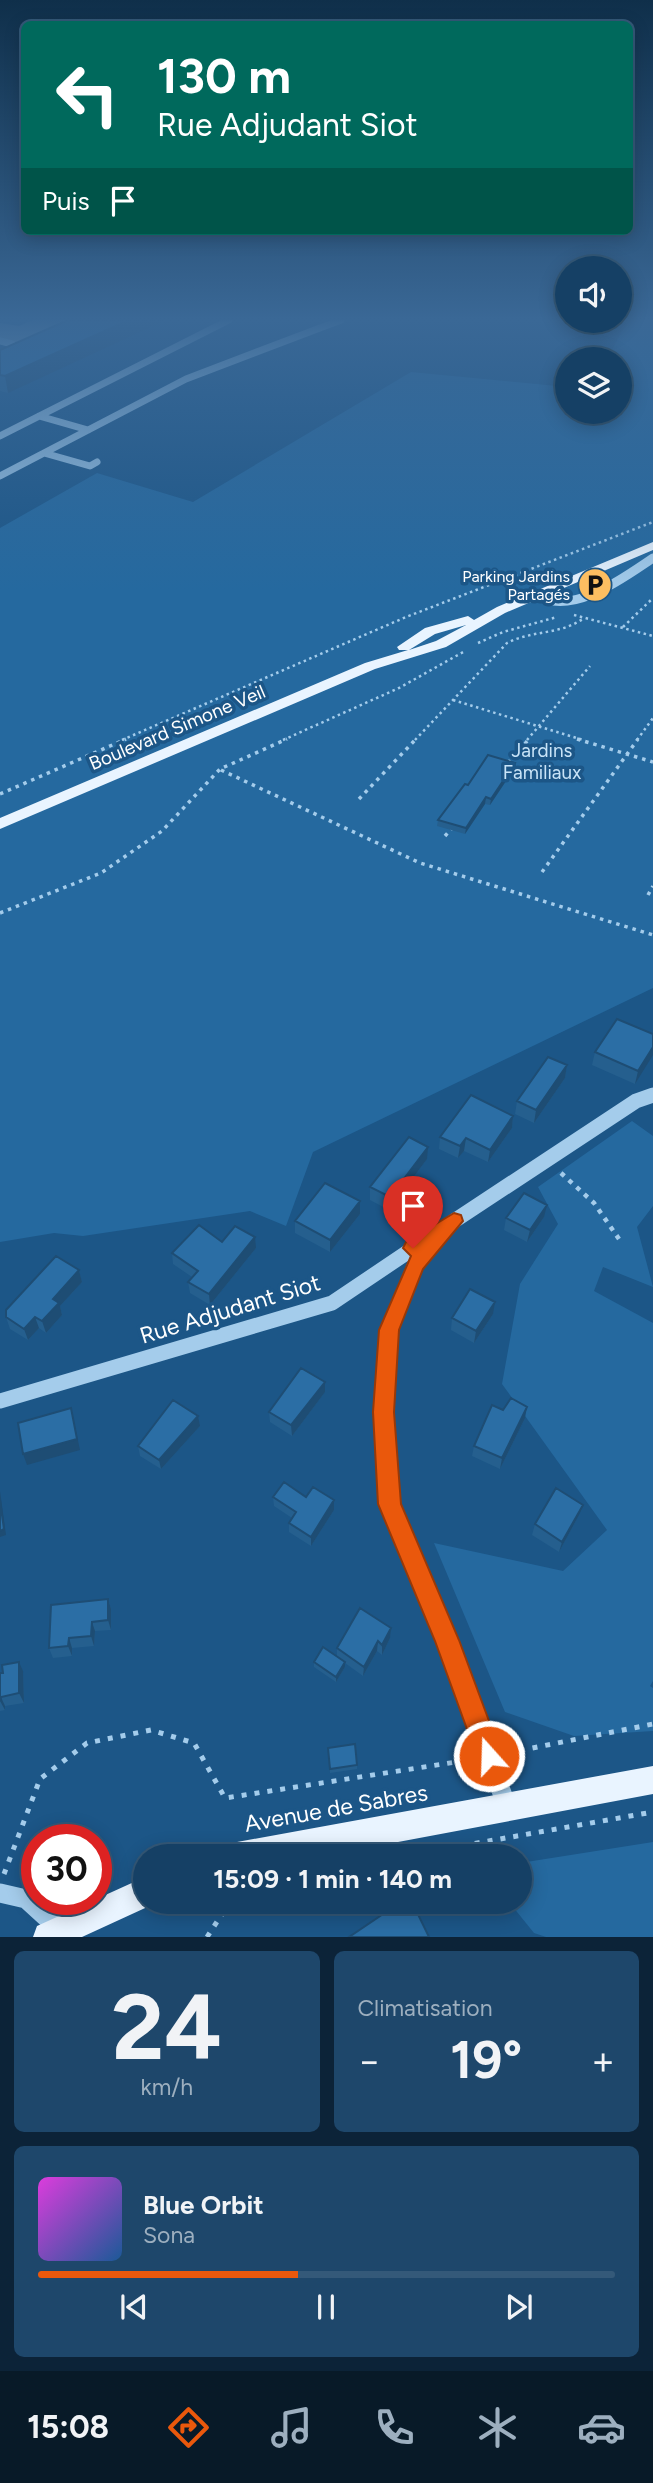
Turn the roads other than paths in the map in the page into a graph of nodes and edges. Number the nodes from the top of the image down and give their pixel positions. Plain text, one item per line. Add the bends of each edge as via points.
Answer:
1 (50, 410) edge
2 (126, 410) edge
3 (39, 416) junction
4 (0, 424) edge
5 (15, 428) junction
6 (88, 430) junction
7 (0, 436) edge
8 (44, 453) junction
9 (97, 462) dead end
10 (0, 476) edge
11 (653, 545) edge
12 (653, 558) edge
13 (536, 595) junction
14 (0, 824) edge
15 (653, 1095) edge
16 (454, 1221) junction
17 (0, 1401) edge
18 (653, 1780) edge
19 (507, 1807) junction
20 (307, 1844) edge
21 (0, 1894) edge
22 (133, 1898) edge
23 (54, 1934) edge

1 - 3 street
2 - 6 street
3 - 5 street
3 - 6 street
4 - 5 street
5 - 7 street
6 - 8 street
8 - 9 street via 90,466
8 - 10 street
11 - 13 main road, Boulevard Simone Veil
12 - 13 street via 626,576 565,603
13 - 14 main road, Boulevard Simone Veil via 441,644 370,666
15 - 16 street via 636,1101
16 - 17 street, Rue Adjudant Siot via 332,1303
16 - 19 street via 415,1264 389,1330 383,1412 389,1504 447,1640
18 - 19 main road, Avenue de Sabres
19 - 20 main road, Avenue de Sabres
21 - 23 street via 26,1899
22 - 23 main road

